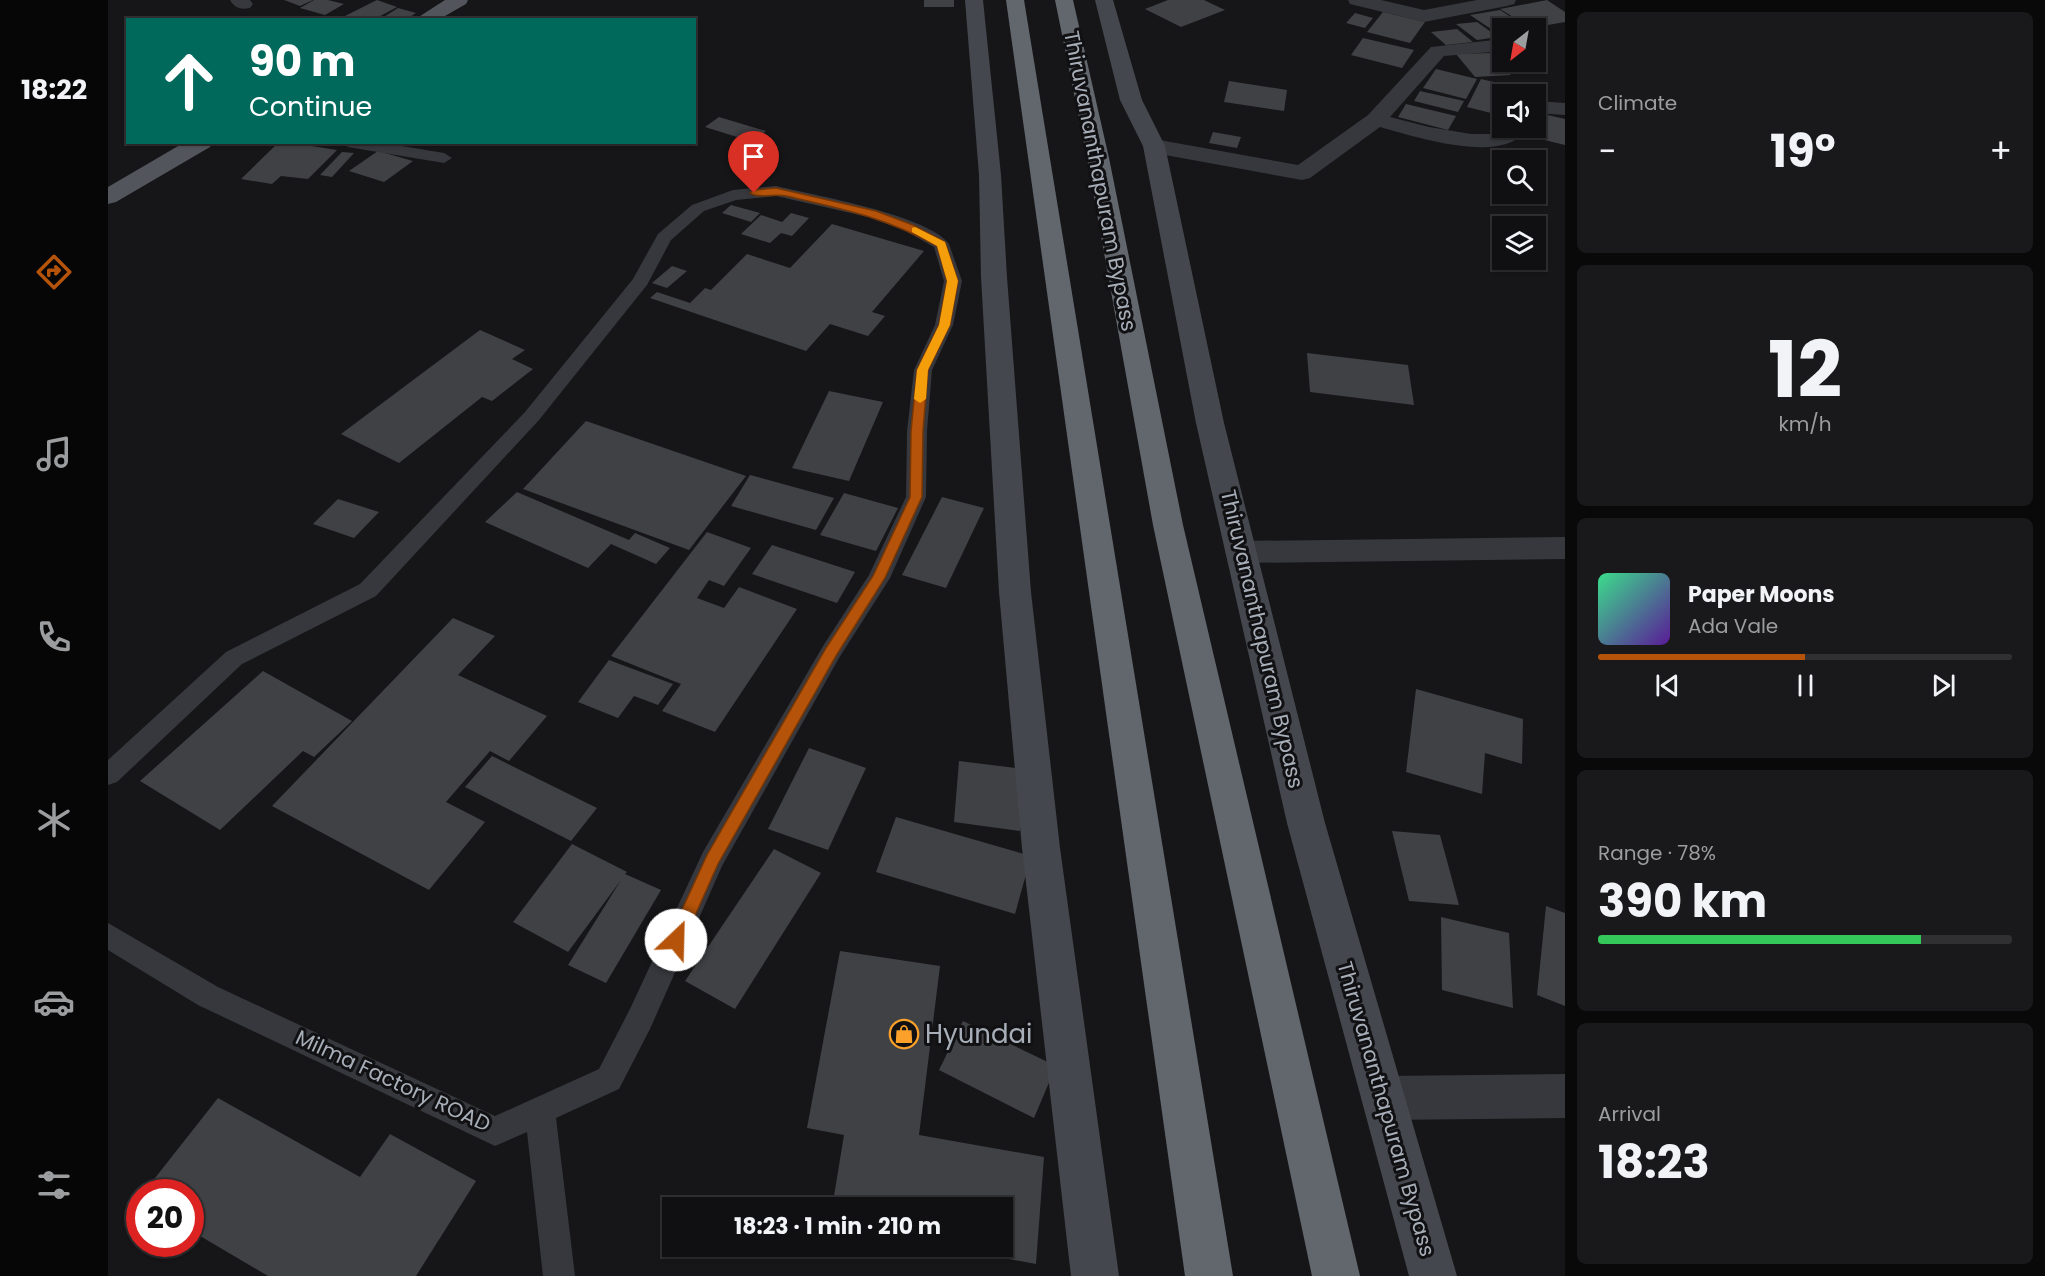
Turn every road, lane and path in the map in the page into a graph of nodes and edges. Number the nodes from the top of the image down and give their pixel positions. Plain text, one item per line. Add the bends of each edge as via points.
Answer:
1 (459, 0) edge
2 (974, 0) edge
3 (1015, 0) edge
4 (1064, 0) edge
5 (1104, 0) edge
6 (1357, 0) edge
7 (1507, 0) edge
8 (427, 18) edge
9 (1492, 46) edge
10 (1546, 108) edge
11 (1565, 109) edge
12 (1376, 120) junction
13 (1504, 138) edge
14 (199, 144) edge
15 (360, 144) edge
16 (1154, 146) junction
17 (444, 158) dead end
18 (108, 197) edge
19 (1565, 548) edge
20 (1241, 552) junction
21 (108, 775) edge
22 (108, 935) edge
23 (1565, 1096) edge
24 (1383, 1098) junction
25 (540, 1111) junction
26 (559, 1276) edge
27 (1095, 1276) edge
28 (1209, 1276) edge
29 (1336, 1276) edge
30 (1433, 1276) edge

1 - 8 main road
2 - 27 street via 990,175 1015,592 1041,848
3 - 28 highway
4 - 29 highway, Thiruvananthapuram Bypass via 1168,525
5 - 16 street, Thiruvananthapuram Bypass via 1131,100
6 - 7 street via 1424,16
9 - 12 street via 1438,51
10 - 11 street
12 - 13 street via 1476,142
12 - 16 street via 1302,173
14 - 18 main road
15 - 17 lane
16 - 20 street, Thiruvananthapuram Bypass via 1210,423
19 - 20 street
20 - 24 street, Thiruvananthapuram Bypass via 1306,823
21 - 25 lane, Milma Factory ROAD via 234,658 368,590 532,417 641,281 664,237 698,208 733,195 776,191 873,213 941,244 953,281 944,325 923,370 916,497 879,578 831,652 712,860 609,1079
22 - 25 lane, Milma Factory ROAD via 208,996 495,1131
23 - 24 street
24 - 30 street, Thiruvananthapuram Bypass
25 - 26 lane

